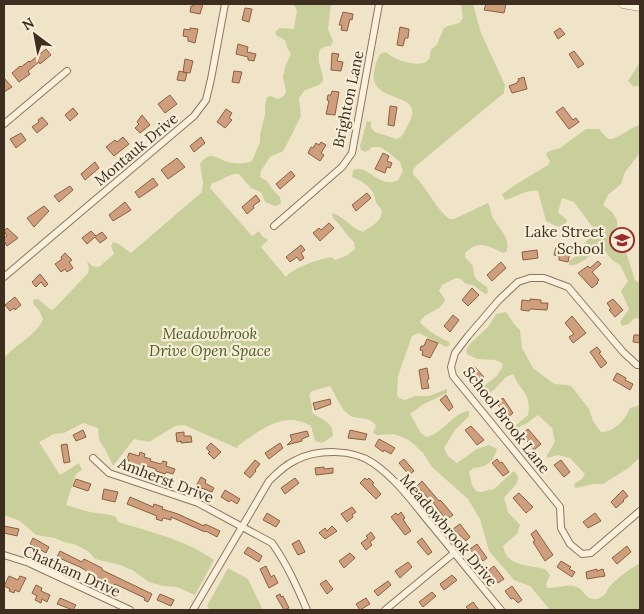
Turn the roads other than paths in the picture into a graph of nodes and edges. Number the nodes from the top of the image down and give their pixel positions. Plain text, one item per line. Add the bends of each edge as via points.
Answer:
1 (225, 4) edge
2 (379, 4) edge
3 (623, 4) edge
4 (640, 7) edge
5 (67, 71) dead end
6 (4, 124) edge
7 (274, 226) dead end
8 (4, 277) edge
9 (640, 365) edge
10 (93, 458) dead end
11 (640, 511) edge
12 (242, 526) junction
13 (454, 553) junction
14 (4, 555) edge
15 (130, 610) edge
16 (193, 610) edge
17 (307, 610) edge
18 (386, 610) edge
19 (501, 610) edge

1 - 8 street, Montauk Drive via 206,100 194,116
2 - 7 street, Brighton Lane via 352,153 342,167
3 - 4 street
5 - 6 street
9 - 11 street, School Brook Lane via 623,352 568,287 544,278 530,278 518,282 499,300 455,354 451,367 453,376 560,507 561,528 570,544 582,554 591,553
10 - 12 street, Amherst Drive via 109,473 198,503
12 - 13 street, Meadowbrook Drive via 269,481 282,469 314,454 337,452 373,462 402,490
12 - 16 street, Meadowbrook Drive
12 - 17 street, Amherst Drive via 272,543
13 - 18 street
13 - 19 street, Meadowbrook Drive
14 - 15 street, Chatham Drive via 29,563

